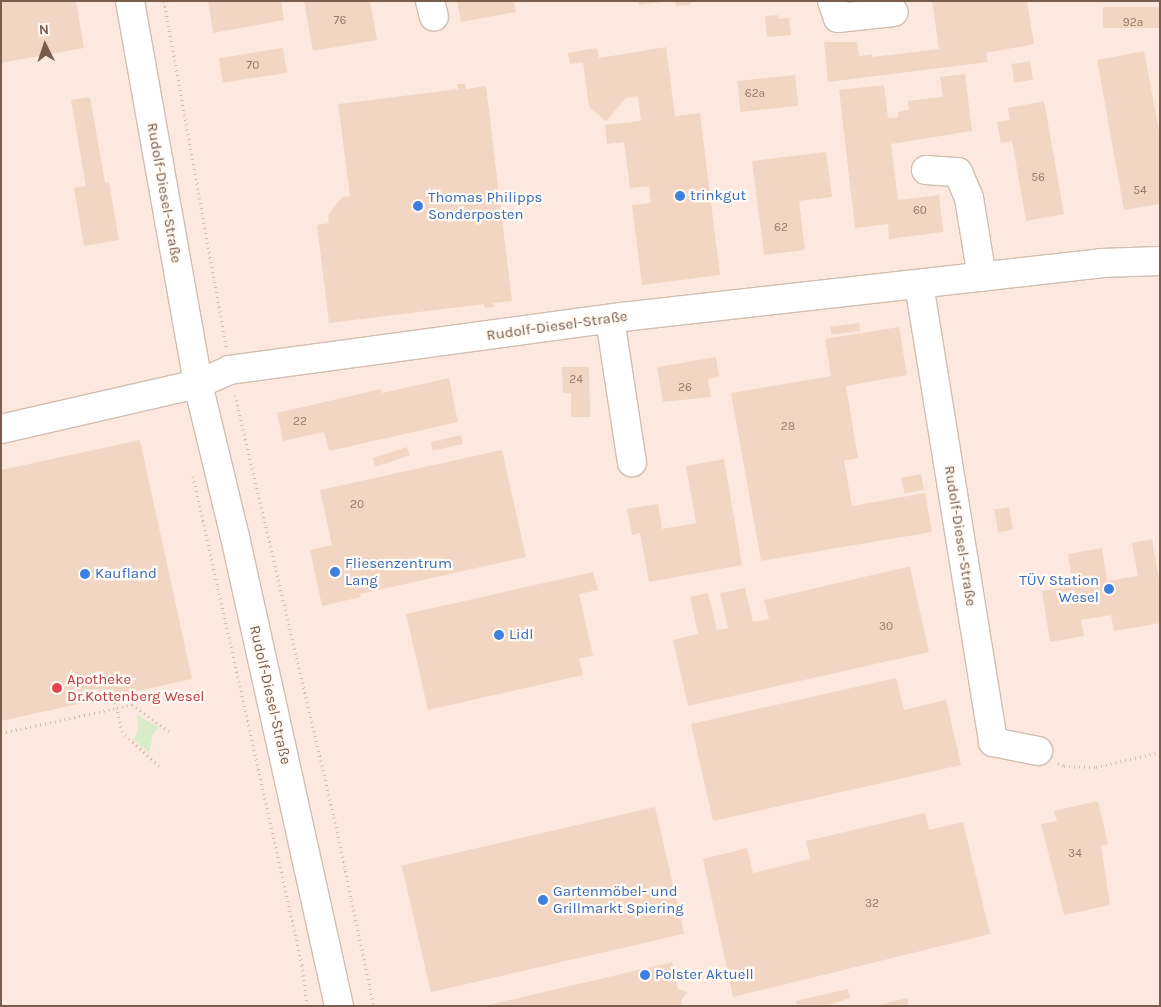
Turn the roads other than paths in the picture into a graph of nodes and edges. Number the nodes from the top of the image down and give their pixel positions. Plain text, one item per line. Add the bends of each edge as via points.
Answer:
1 (130, 1) edge
2 (832, 1) edge
3 (894, 12) dead end
4 (926, 170) dead end
5 (1160, 261) edge
6 (982, 277) junction
7 (919, 284) junction
8 (610, 319) junction
9 (198, 384) junction
10 (1, 429) edge
11 (632, 462) dead end
12 (1038, 751) road end
13 (339, 1006) edge

1 - 9 street, Rudolf-Diesel-Straße
2 - 3 street via 838,18
4 - 6 street via 958,172 968,198
5 - 6 street, Rudolf-Diesel-Straße via 1101,263
6 - 7 street, Rudolf-Diesel-Straße
7 - 8 street, Rudolf-Diesel-Straße
7 - 12 street, Rudolf-Diesel-Straße via 993,742
8 - 9 street, Rudolf-Diesel-Straße via 229,370
8 - 11 street
9 - 10 street, Rudolf-Diesel-Straße
9 - 13 street, Rudolf-Diesel-Straße via 236,537

